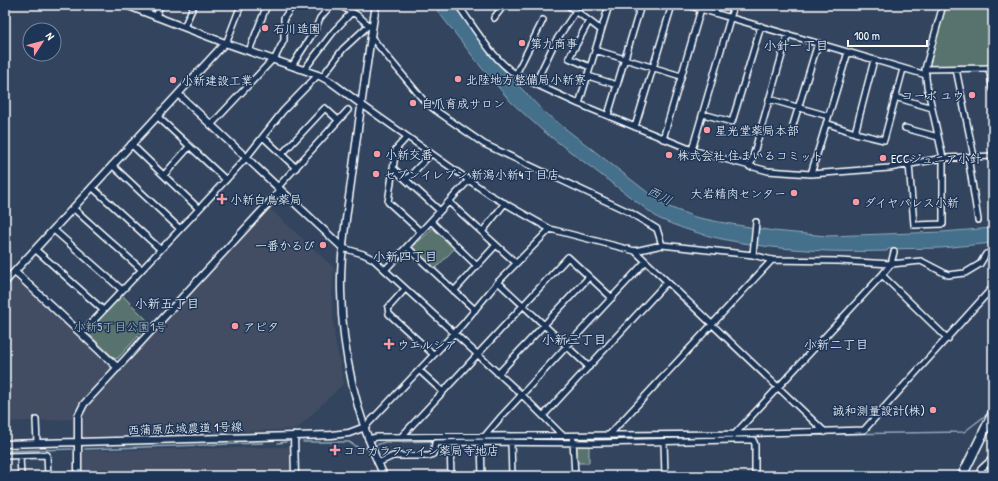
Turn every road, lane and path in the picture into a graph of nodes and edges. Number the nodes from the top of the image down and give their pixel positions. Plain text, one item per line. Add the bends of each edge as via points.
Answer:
1 (126, 5) edge
2 (160, 5) edge
3 (194, 5) edge
4 (241, 5) edge
5 (267, 5) edge
6 (293, 5) edge
7 (331, 5) edge
8 (339, 5) edge
9 (376, 5) edge
10 (458, 5) edge
11 (504, 5) edge
12 (568, 5) edge
13 (609, 5) edge
14 (641, 5) edge
15 (672, 5) edge
16 (687, 5) edge
17 (726, 5) edge
18 (942, 5) edge
19 (733, 6) edge
20 (575, 9) edge
21 (701, 9) junction
22 (352, 12) junction
23 (156, 17) junction
24 (730, 17) junction
25 (494, 18) dead end
26 (543, 20) dead end
27 (589, 21) junction
28 (761, 26) junction
29 (184, 27) junction
30 (371, 27) junction
31 (601, 30) junction
32 (788, 34) junction
33 (372, 38) junction
34 (226, 43) junction
35 (818, 43) junction
36 (595, 50) junction
37 (249, 51) junction
38 (848, 52) junction
39 (274, 59) junction
40 (625, 59) junction
41 (874, 60) junction
42 (993, 61) edge
43 (292, 66) junction
44 (590, 67) junction
45 (653, 67) junction
46 (991, 68) edge
47 (903, 69) junction
48 (956, 69) junction
49 (304, 70) junction
50 (926, 72) junction
51 (516, 74) junction
52 (320, 76) junction
53 (588, 76) junction
54 (681, 76) junction
55 (534, 84) junction
56 (617, 85) junction
57 (993, 88) edge
58 (178, 94) junction
59 (895, 97) junction
60 (769, 99) junction
61 (361, 104) junction
62 (579, 104) junction
63 (798, 108) junction
64 (932, 108) junction
65 (348, 110) dead end
66 (702, 114) junction
67 (608, 115) junction
68 (157, 116) junction
69 (828, 116) junction
70 (338, 120) junction
71 (826, 124) junction
72 (211, 125) junction
73 (793, 125) dead end
74 (635, 127) junction
75 (905, 128) dead end
76 (855, 132) junction
77 (263, 137) junction
78 (407, 137) junction
79 (938, 137) junction
80 (664, 139) junction
81 (131, 144) junction
82 (189, 147) junction
83 (692, 150) junction
84 (282, 154) junction
85 (431, 154) junction
86 (968, 157) junction
87 (974, 157) junction
88 (993, 157) edge
89 (246, 158) junction
90 (943, 158) junction
91 (909, 164) junction
92 (112, 165) junction
93 (750, 167) junction
94 (296, 168) junction
95 (393, 168) junction
96 (811, 174) junction
97 (164, 175) junction
98 (226, 180) junction
99 (406, 180) junction
100 (469, 180) junction
101 (92, 187) junction
102 (279, 190) junction
103 (448, 202) junction
104 (505, 204) junction
105 (73, 208) junction
106 (199, 209) junction
107 (440, 211) junction
108 (978, 220) dead end
109 (431, 221) junction
110 (756, 222) dead end
111 (180, 229) junction
112 (550, 229) junction
113 (54, 230) junction
114 (421, 232) junction
115 (482, 232) junction
116 (662, 244) junction
117 (496, 245) junction
118 (407, 247) junction
119 (343, 248) junction
120 (160, 249) junction
121 (36, 250) junction
122 (635, 251) junction
123 (894, 252) dead end
124 (993, 252) edge
125 (753, 255) junction
126 (772, 260) junction
127 (646, 262) junction
128 (516, 263) junction
129 (891, 264) junction
130 (477, 266) junction
131 (141, 269) junction
132 (385, 270) junction
133 (15, 272) junction
134 (882, 275) junction
135 (589, 277) junction
136 (5, 282) edge
137 (498, 282) junction
138 (667, 282) junction
139 (993, 287) edge
140 (405, 288) junction
141 (121, 289) junction
142 (454, 291) junction
143 (612, 298) junction
144 (523, 305) junction
145 (103, 310) junction
146 (475, 310) junction
147 (544, 325) junction
148 (711, 326) junction
149 (82, 333) junction
150 (454, 334) junction
151 (948, 339) junction
152 (567, 346) junction
153 (433, 354) junction
154 (477, 355) junction
155 (588, 367) junction
156 (118, 368) junction
157 (419, 370) junction
158 (498, 374) junction
159 (777, 387) junction
160 (443, 392) junction
161 (522, 395) junction
162 (993, 413) edge
163 (543, 416) junction
164 (36, 420) dead end
165 (365, 427) junction
166 (825, 432) junction
167 (610, 434) junction
168 (562, 435) junction
169 (572, 435) junction
170 (294, 436) junction
171 (401, 437) junction
172 (484, 437) junction
173 (734, 437) junction
174 (368, 439) junction
175 (78, 442) junction
176 (481, 442) junction
177 (511, 442) junction
178 (573, 442) junction
179 (664, 442) junction
180 (37, 443) junction
181 (450, 443) junction
182 (5, 444) edge
183 (5, 456) edge
184 (20, 456) junction
185 (993, 458) edge
186 (378, 463) junction
187 (21, 476) edge
188 (48, 476) edge
189 (60, 476) edge
190 (78, 476) edge
191 (295, 476) edge
192 (384, 476) edge
193 (451, 476) edge
194 (482, 476) edge
195 (512, 476) edge
196 (575, 476) edge
197 (665, 476) edge
198 (755, 476) edge
199 (962, 476) edge
200 (978, 476) edge

1 - 23 street
2 - 23 street
3 - 29 street
4 - 34 street
5 - 37 street
6 - 39 street via 284,18 284,40
7 - 43 street via 320,18
8 - 22 street
9 - 30 street
10 - 51 street via 502,64
11 - 25 street
12 - 20 street
13 - 31 street
14 - 40 street
15 - 45 street
16 - 21 street
17 - 19 street
18 - 50 street
19 - 24 street
20 - 27 street
20 - 55 street
21 - 24 street
21 - 54 street
22 - 30 street
22 - 49 street
23 - 29 street
24 - 28 street
24 - 66 street
26 - 51 street
27 - 31 street
27 - 44 street via 569,58
28 - 32 street
28 - 66 street via 732,122
29 - 34 street
30 - 33 street
30 - 52 street via 344,49
31 - 36 street
32 - 35 street
32 - 60 street
33 - 61 street
33 - 116 street via 425,102 438,112 484,144 629,212 657,229
34 - 37 street
34 - 58 street
35 - 38 street
35 - 63 street
36 - 40 street
36 - 44 street
37 - 39 street
38 - 41 street
38 - 69 street
39 - 43 street
39 - 72 street
40 - 45 street
40 - 56 street
41 - 47 street
41 - 76 street
42 - 46 street
43 - 49 street
44 - 53 street
45 - 54 street
45 - 74 street
46 - 48 street
46 - 57 street
47 - 50 street
47 - 59 street
48 - 50 street
48 - 87 street
49 - 52 street
50 - 64 street
51 - 55 street
52 - 61 street
52 - 77 street via 283,111
53 - 56 street
53 - 62 street
54 - 80 street
55 - 62 street
56 - 67 street
58 - 68 street
58 - 72 street
59 - 64 street
59 - 76 street via 884,140
60 - 63 street
60 - 93 street
61 - 78 street
61 - 119 street
62 - 67 street
63 - 69 street
63 - 73 street
64 - 79 street
65 - 70 street
66 - 83 street
67 - 74 street
68 - 81 street
68 - 82 street
69 - 71 street
70 - 84 street via 325,108
70 - 94 street
71 - 76 street
71 - 96 street
72 - 89 street
74 - 80 street
75 - 79 street
77 - 84 street
77 - 89 street
78 - 85 street
78 - 95 street via 396,149
79 - 90 street
80 - 83 street
81 - 92 street
81 - 97 street
82 - 97 street
82 - 98 street
83 - 93 street
84 - 94 street
85 - 99 street
85 - 100 street
86 - 87 street
86 - 90 street
86 - 108 street
87 - 88 street
89 - 98 street
89 - 102 street
90 - 91 street
90 - 91 street via 943,224 914,224
91 - 96 street
92 - 101 street
92 - 111 street
93 - 96 street
94 - 102 street
95 - 99 street
95 - 114 street via 388,202
97 - 106 street
98 - 106 street
99 - 107 street
100 - 103 street
100 - 104 street
101 - 105 street
101 - 120 street
102 - 119 street
102 - 156 street
103 - 107 street
103 - 115 street
104 - 112 street
104 - 115 street
105 - 113 street
105 - 131 street
106 - 111 street
107 - 109 street
109 - 114 street
109 - 130 street
110 - 125 street
111 - 120 street
112 - 122 street
112 - 128 street
113 - 121 street
113 - 141 street
114 - 118 street
115 - 117 street
116 - 122 street
116 - 125 street
117 - 128 street
117 - 130 street
118 - 132 street
118 - 142 street
119 - 132 street via 368,256
119 - 165 street via 341,291 344,333 355,394
120 - 131 street
121 - 133 street
121 - 145 street
122 - 127 street
123 - 129 street
124 - 129 street via 986,254 980,264 965,273 948,275 921,261
125 - 126 street
126 - 129 street
126 - 148 street
127 - 138 street
127 - 143 street
128 - 137 street
129 - 134 street
130 - 142 street
131 - 141 street
132 - 140 street
133 - 136 street
133 - 149 street
134 - 151 street
134 - 159 street
135 - 143 street
135 - 144 street via 568,257
135 - 147 street
137 - 144 street
137 - 146 street
138 - 148 street
138 - 155 street
139 - 151 street
140 - 150 street
140 - 153 street via 388,308 389,314
141 - 145 street
142 - 146 street
143 - 152 street
144 - 147 street
144 - 154 street
145 - 149 street
146 - 150 street
147 - 152 street
147 - 158 street
148 - 159 street
148 - 167 street
149 - 156 street
150 - 153 street
150 - 154 street
151 - 166 street via 864,430
152 - 155 street
152 - 161 street
153 - 157 street
154 - 158 street
154 - 160 street
155 - 163 street
156 - 175 street via 80,410
157 - 160 street
157 - 165 street
158 - 161 street
159 - 166 street
159 - 173 street
160 - 171 street
161 - 163 street
161 - 172 street
162 - 199 main road
163 - 168 street
164 - 180 street
165 - 170 street, 西蒲原広域農道 1号線 via 342,434
165 - 174 street
166 - 173 street
167 - 169 street
167 - 173 street
168 - 169 street
168 - 172 street
169 - 178 street
170 - 175 street, 西蒲原広域農道 1号線
170 - 191 street
171 - 172 street
171 - 174 street
173 - 179 street
173 - 198 street via 753,440
174 - 186 street
175 - 180 street, 西蒲原広域農道 1号線
175 - 190 street
176 - 177 street
176 - 181 street
176 - 194 street
177 - 178 street
177 - 195 street
178 - 179 street
178 - 196 street
179 - 197 street
180 - 182 street, 西蒲原広域農道 1号線
181 - 186 street via 435,443 429,456 393,456
181 - 193 street
183 - 184 street
184 - 187 street
184 - 188 street via 47,455
185 - 200 street via 981,469
186 - 192 street
189 - 190 street

